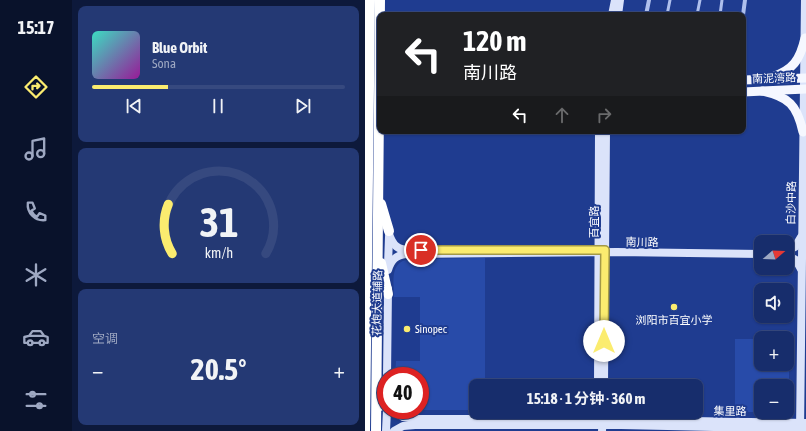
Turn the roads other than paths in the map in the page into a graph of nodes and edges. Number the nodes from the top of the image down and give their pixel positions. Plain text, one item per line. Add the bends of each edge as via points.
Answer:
1 (370, 0) edge
2 (380, 0) edge
3 (615, 0) edge
4 (621, 0) edge
5 (649, 0) edge
6 (670, 0) edge
7 (700, 0) edge
8 (722, 0) edge
9 (745, 0) edge
10 (805, 0) edge
11 (613, 12) edge
12 (619, 12) edge
13 (647, 12) edge
14 (668, 12) edge
15 (698, 12) edge
16 (720, 12) edge
17 (743, 12) edge
18 (374, 21) edge
19 (805, 38) junction
20 (805, 78) edge
21 (746, 80) edge
22 (764, 80) junction
23 (373, 84) edge
24 (805, 89) edge
25 (762, 91) junction
26 (746, 92) edge
27 (377, 116) edge
28 (803, 132) junction
29 (379, 134) edge
30 (599, 134) edge
31 (606, 134) edge
32 (367, 144) edge
33 (378, 192) junction
34 (389, 232) junction
35 (602, 233) junction
36 (802, 237) junction
37 (377, 244) junction
38 (794, 248) edge
39 (584, 251) junction
40 (601, 251) junction
41 (620, 251) junction
42 (754, 253) edge
43 (794, 259) edge
44 (601, 266) junction
45 (388, 270) junction
46 (801, 271) junction
47 (388, 294) junction
48 (387, 367) edge
49 (598, 379) edge
50 (604, 379) edge
51 (800, 405) junction
52 (387, 419) edge
53 (415, 419) edge
54 (582, 419) edge
55 (617, 419) edge
56 (578, 422) junction
57 (600, 422) edge
58 (623, 423) junction
59 (784, 427) edge
60 (802, 427) edge
61 (376, 428) edge
62 (488, 428) edge
63 (365, 431) edge
64 (386, 431) edge
65 (394, 431) edge
66 (589, 431) edge
67 (611, 431) edge

1 - 18 highway
2 - 18 highway
3 - 11 street
4 - 12 street
5 - 13 street
6 - 14 lane
7 - 15 lane
8 - 16 lane
9 - 17 street
10 - 19 street, 白沙中路
18 - 23 highway
19 - 20 street, 白沙中路
19 - 22 main road via 798,58 791,68
20 - 22 main road, 南泥湾路
20 - 24 street, 白沙中路
21 - 22 main road, 南泥湾路
23 - 27 highway
23 - 32 highway
24 - 25 main road, 南泥湾路
24 - 28 street, 白沙中路
25 - 26 main road, 南泥湾路
25 - 28 main road via 790,102 797,112
28 - 36 street, 白沙中路
29 - 33 highway
30 - 35 street, 百宜路
31 - 35 street, 百宜路
32 - 63 highway
33 - 34 highway
33 - 37 highway
34 - 39 street, 南川路 via 394,246 402,250
34 - 45 street, 花炮大道辅路
35 - 39 street via 593,245
35 - 40 street, 百宜路
35 - 41 street
36 - 38 street
36 - 46 street, 白沙中路
37 - 47 highway
37 - 61 highway
39 - 40 street, 南川路
39 - 44 street
39 - 45 street, 南川路 via 407,254 395,257
40 - 41 street, 南川路
40 - 44 street, 百宜路
41 - 42 street, 南川路
41 - 44 street via 609,257
43 - 46 street
44 - 49 street, 百宜路
44 - 50 street, 百宜路
45 - 47 street, 花炮大道辅路
46 - 51 street, 白沙中路
47 - 48 street, 花炮大道辅路
51 - 59 street via 799,410
51 - 60 street, 白沙中路
52 - 64 street
53 - 56 street, 集里路
54 - 56 street
55 - 58 street
56 - 57 street, 集里路
56 - 62 street, 集里路
56 - 66 street
57 - 58 street, 集里路
58 - 59 street, 集里路
58 - 67 street
59 - 60 street, 集里路
62 - 65 street, 集里路 via 408,425

